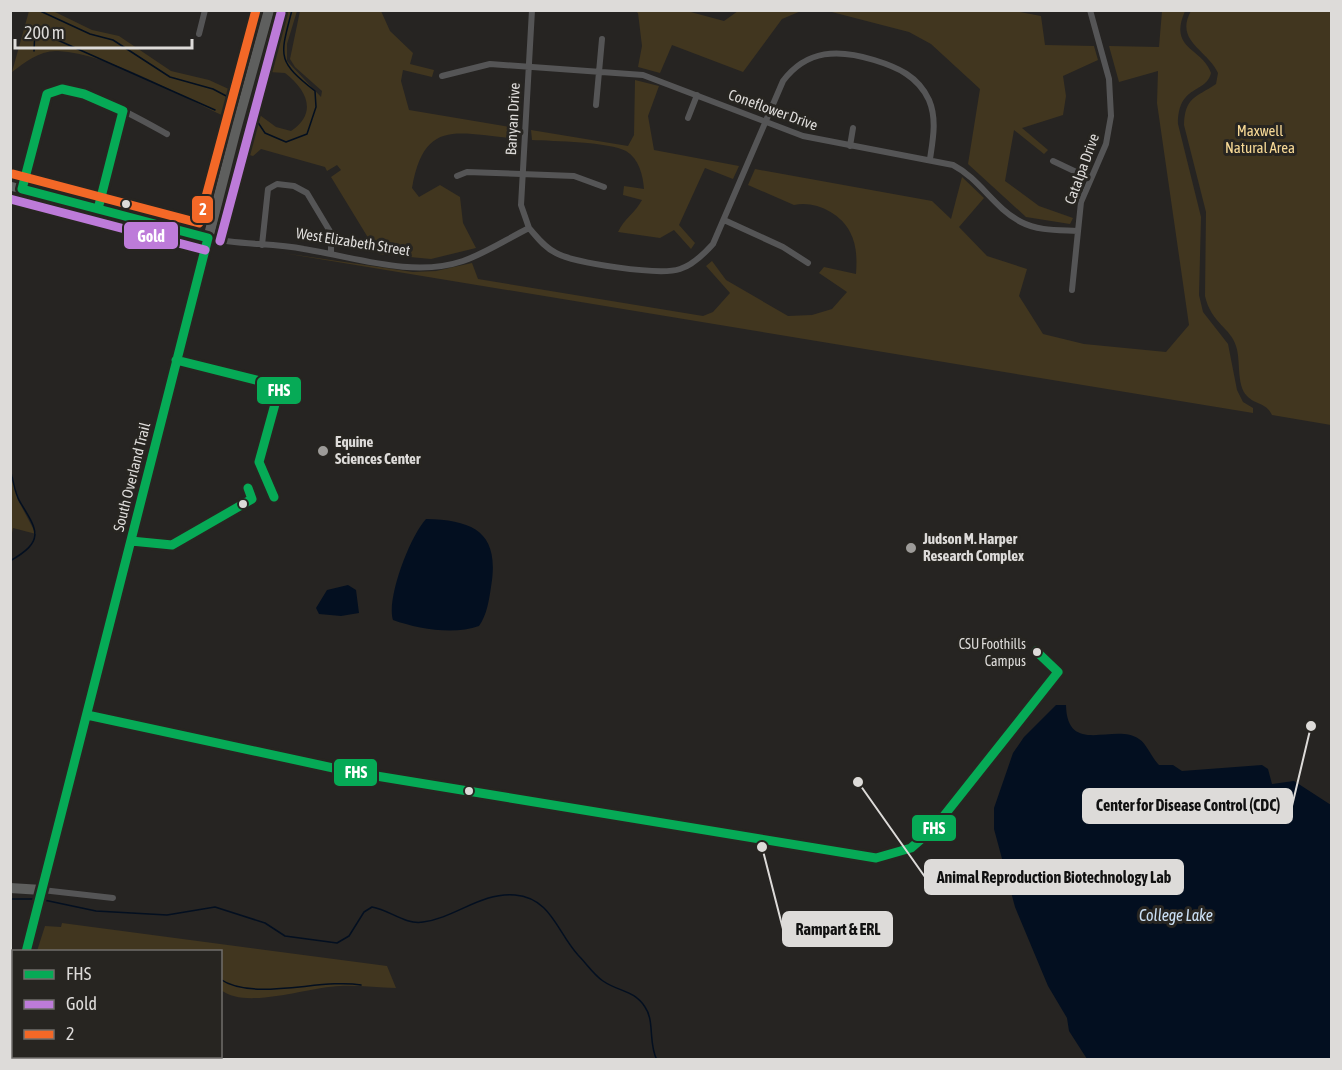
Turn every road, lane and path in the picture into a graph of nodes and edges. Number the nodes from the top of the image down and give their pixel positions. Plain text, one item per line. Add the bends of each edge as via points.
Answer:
1 (205, 10) edge
2 (269, 10) edge
3 (532, 10) edge
4 (1090, 10) edge
5 (199, 34) dead end
6 (602, 39) dead end
7 (528, 66) junction
8 (598, 71) junction
9 (442, 75) dead end
10 (697, 95) junction
11 (596, 105) dead end
12 (123, 111) junction
13 (688, 118) dead end
14 (766, 122) junction
15 (853, 128) dead end
16 (166, 134) dead end
17 (850, 146) junction
18 (930, 159) junction
19 (1053, 161) dead end
20 (522, 173) junction
21 (457, 176) dead end
22 (1091, 179) junction
23 (10, 186) edge
24 (604, 188) dead end
25 (22, 189) junction
26 (98, 210) junction
27 (724, 220) junction
28 (529, 228) junction
29 (1077, 231) junction
30 (208, 238) junction
31 (262, 245) junction
32 (331, 254) junction
33 (808, 263) dead end
34 (1072, 290) dead end
35 (1058, 672) dead end
36 (87, 715) junction
37 (10, 888) edge
38 (40, 896) junction
39 (113, 898) dead end
40 (26, 950) edge

1 - 5 street
2 - 30 main road, South Overland Trail
3 - 7 street, Banyan Drive
4 - 22 street, Catalpa Drive via 1109,79 1112,107 1106,144
6 - 8 street
7 - 8 street, Coneflower Drive
7 - 9 street, Coneflower Drive via 490,64
7 - 20 street, Banyan Drive
8 - 10 street, Coneflower Drive via 643,75
8 - 11 street
10 - 13 street
10 - 14 street, Coneflower Drive
12 - 16 street
12 - 25 street via 60,87 48,91
12 - 26 street
14 - 17 street, Coneflower Drive via 813,140
14 - 18 street via 783,81 796,67 821,54 848,52 902,70 924,90 934,118
14 - 27 street
15 - 17 street
17 - 18 street, Coneflower Drive
18 - 29 street, Coneflower Drive via 967,173 1023,223
19 - 22 street
20 - 21 street via 467,172
20 - 24 street via 574,176
20 - 28 street, Banyan Drive via 522,205
22 - 29 street, Catalpa Drive via 1081,202
23 - 25 main road, West Elizabeth Street
25 - 26 main road, West Elizabeth Street
26 - 30 main road, West Elizabeth Street
27 - 28 street via 713,244 700,258 680,269 657,273 569,258 543,245
27 - 33 street
28 - 32 street, West Elizabeth Street via 481,254 444,266 405,266
29 - 34 street, Catalpa Drive
30 - 31 street, West Elizabeth Street
30 - 36 main road, South Overland Trail
31 - 32 street, West Elizabeth Street
31 - 32 street via 268,189 277,184 294,186 307,193 331,233
35 - 36 street via 935,827 911,848 876,858 399,781
36 - 38 main road, South Overland Trail
37 - 38 main road
38 - 39 street
38 - 40 main road, South Overland Trail

